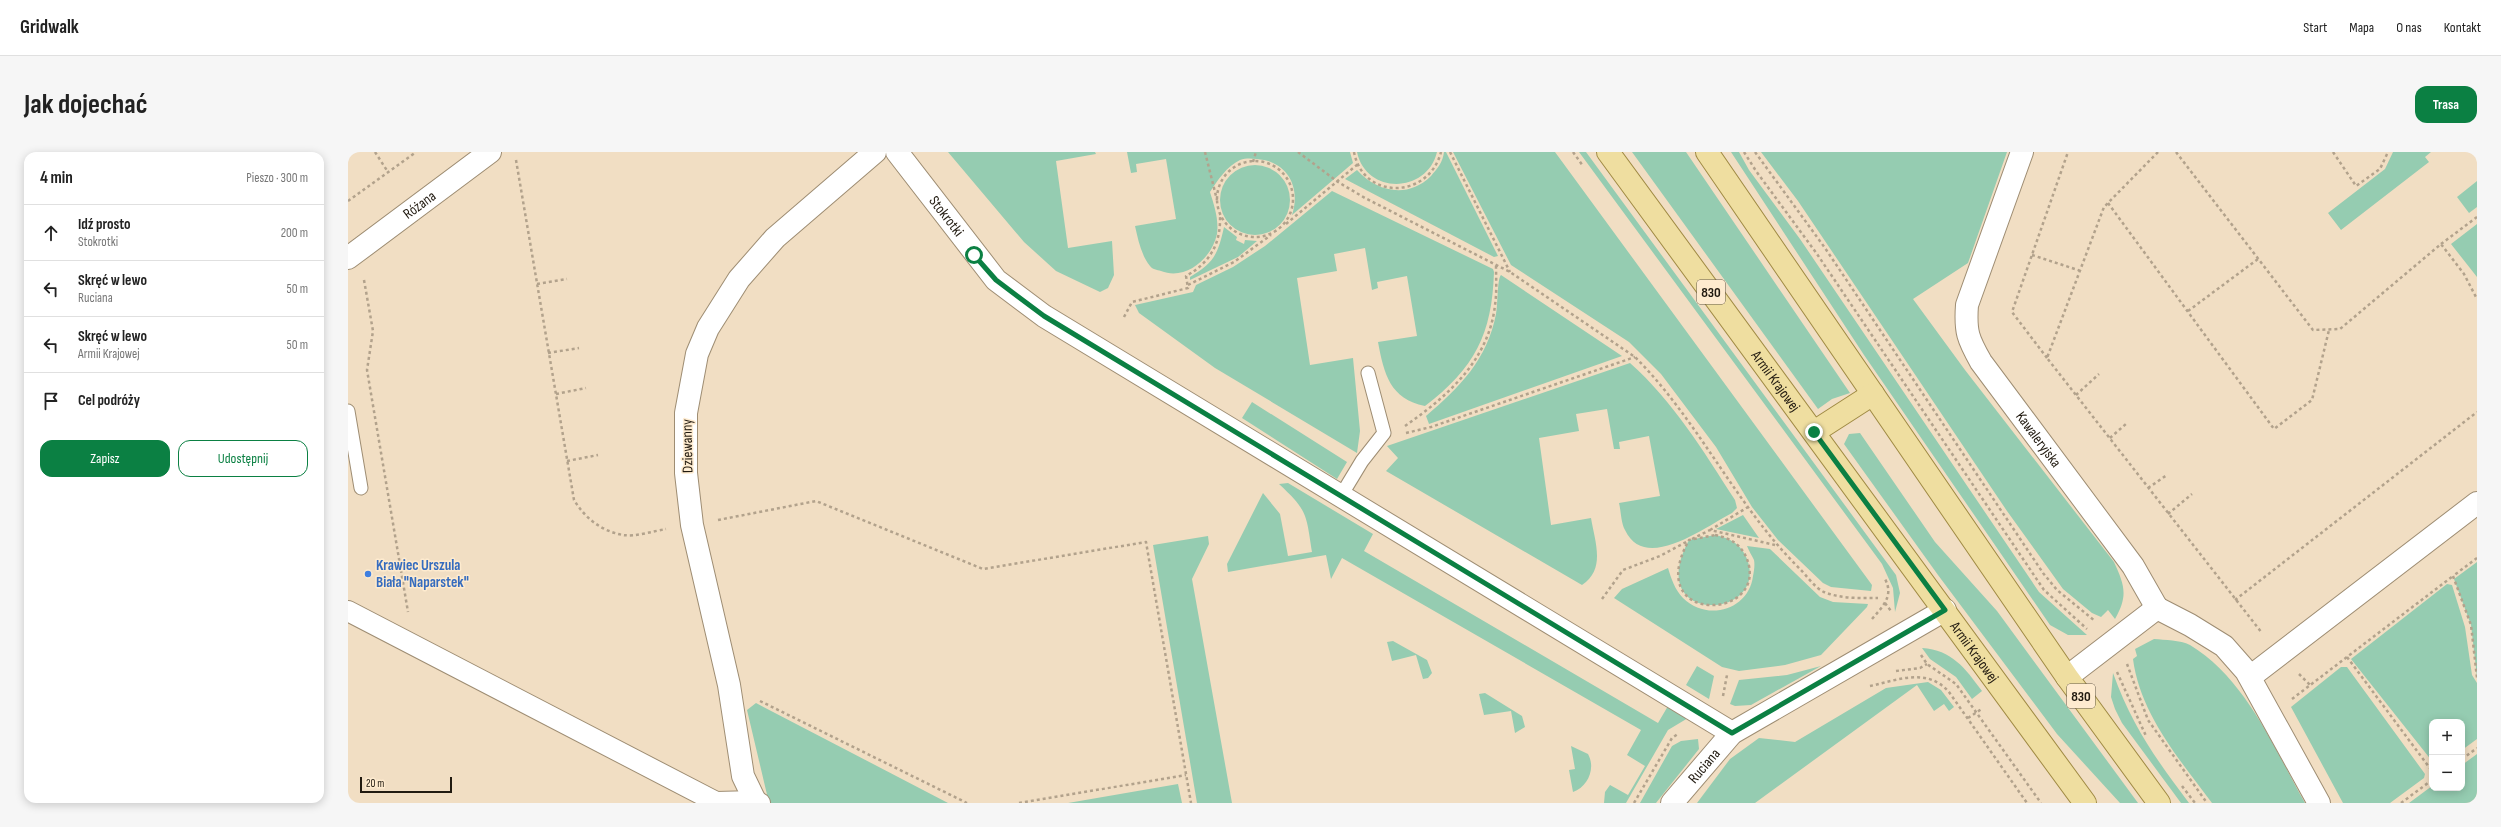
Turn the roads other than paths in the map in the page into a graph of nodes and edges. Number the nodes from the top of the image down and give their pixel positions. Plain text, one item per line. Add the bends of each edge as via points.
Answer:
1 (490, 152) edge
2 (875, 152) edge
3 (897, 152) edge
4 (1608, 152) edge
5 (1708, 152) edge
6 (2022, 152) edge
7 (348, 258) edge
8 (1368, 373) dead end
9 (1873, 394) junction
10 (348, 411) edge
11 (1814, 432) junction
12 (361, 488) dead end
13 (1342, 494) junction
14 (2477, 503) edge
15 (2157, 608) junction
16 (1945, 610) junction
17 (348, 611) edge
18 (456, 651) dead end
19 (2066, 677) junction
20 (2250, 677) junction
21 (486, 683) junction
22 (1732, 733) junction
23 (757, 802) edge
24 (1672, 803) edge
25 (2085, 803) edge
26 (2159, 803) edge
27 (2318, 803) edge

1 - 7 street, Różana
2 - 23 street, Dziewanny via 775,238 739,279 708,328 697,354 686,413 686,472 692,525 729,686 743,776
3 - 13 street, Stokrotki via 996,280 1044,316
4 - 11 main road, Armii Krajowej / 830
5 - 9 main road, 830
6 - 15 street, Kawaleryjska via 1967,305 1965,327 1970,343 1981,362 2132,566
8 - 13 lane via 1384,433 1362,461
9 - 11 main road
9 - 19 main road, 830
10 - 12 lane
11 - 16 main road, Armii Krajowej / 830
13 - 22 street, Stokrotki
14 - 20 street
15 - 19 street
15 - 20 street via 2224,646
16 - 22 street, Ruciana
16 - 25 main road, Armii Krajowej / 830
17 - 21 street
18 - 21 street
19 - 26 main road, 830
20 - 27 street
21 - 23 street via 716,802
22 - 24 street, Ruciana

